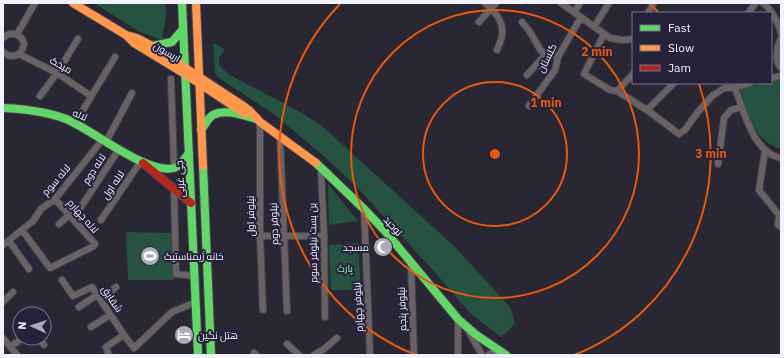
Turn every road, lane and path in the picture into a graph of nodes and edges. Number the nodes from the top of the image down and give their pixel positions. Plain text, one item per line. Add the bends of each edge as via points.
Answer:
1 (35, 3) edge
2 (73, 3) edge
3 (182, 3) edge
4 (196, 3) edge
5 (486, 3) edge
6 (562, 3) edge
7 (580, 3) edge
8 (609, 3) edge
9 (654, 3) edge
10 (756, 3) edge
11 (763, 3) edge
12 (494, 6) edge
13 (574, 12) junction
14 (649, 12) edge
15 (749, 12) edge
16 (771, 12) edge
17 (772, 13) edge
18 (581, 17) junction
19 (480, 22) dead end
20 (522, 22) dead end
21 (594, 27) junction
22 (183, 29) junction
23 (781, 33) edge
24 (17, 34) junction
25 (604, 34) junction
26 (126, 35) junction
27 (3, 38) edge
28 (781, 38) edge
29 (78, 39) dead end
30 (632, 39) edge
31 (152, 46) junction
32 (497, 50) dead end
33 (547, 53) junction
34 (19, 54) junction
35 (4, 55) edge
36 (116, 57) dead end
37 (558, 57) junction
38 (780, 65) edge
39 (185, 70) junction
40 (57, 73) junction
41 (527, 75) dead end
42 (632, 75) edge
43 (171, 79) dead end
44 (199, 80) junction
45 (673, 84) edge
46 (747, 84) edge
47 (722, 85) edge
48 (735, 88) junction
49 (617, 91) junction
50 (132, 93) dead end
51 (40, 96) dead end
52 (91, 96) junction
53 (529, 106) dead end
54 (742, 107) junction
55 (3, 108) edge
56 (647, 110) junction
57 (80, 115) dead end
58 (258, 121) junction
59 (201, 130) junction
60 (280, 136) junction
61 (104, 140) junction
62 (119, 150) junction
63 (765, 150) junction
64 (189, 152) junction
65 (781, 158) edge
66 (141, 161) junction
67 (718, 164) dead end
68 (321, 167) junction
69 (174, 168) junction
70 (174, 190) junction
71 (55, 199) junction
72 (191, 203) junction
73 (364, 209) junction
74 (71, 217) junction
75 (102, 220) dead end
76 (59, 224) dead end
77 (781, 227) edge
78 (22, 230) junction
79 (260, 236) junction
80 (284, 236) junction
81 (324, 236) junction
82 (6, 241) edge
83 (411, 263) junction
84 (29, 269) dead end
85 (194, 276) junction
86 (62, 280) dead end
87 (116, 287) dead end
88 (13, 292) dead end
89 (99, 298) junction
90 (3, 302) edge
91 (196, 302) junction
92 (79, 307) dead end
93 (263, 310) dead end
94 (287, 311) dead end
95 (110, 315) junction
96 (325, 317) dead end
97 (458, 319) junction
98 (91, 327) dead end
99 (468, 329) junction
100 (124, 335) junction
101 (3, 338) edge
102 (338, 338) dead end
103 (287, 344) dead end
104 (10, 347) joint
105 (325, 352) edge
106 (503, 353) edge
107 (17, 355) edge
108 (110, 355) edge
109 (198, 355) edge
110 (211, 355) edge
111 (299, 355) edge
112 (314, 355) edge
113 (370, 355) edge
114 (414, 355) edge
115 (458, 355) edge
116 (482, 355) edge
117 (488, 355) edge

1 - 24 street
2 - 26 main road, اریسون
3 - 22 main road, جی غربی
4 - 44 main road
5 - 12 street
6 - 13 street
7 - 13 street
8 - 21 street
9 - 14 street
10 - 15 street
11 - 16 street
12 - 19 street
12 - 32 street via 502,26
13 - 18 street
17 - 23 street
18 - 21 street
18 - 37 street, گلستان
20 - 33 street via 541,50
21 - 25 street
22 - 31 main road via 172,42
22 - 39 main road, جی غربی
24 - 27 street via 9,34
24 - 34 street via 24,43 24,48
25 - 30 street via 610,38
25 - 49 street via 584,74 610,90
26 - 31 main road, اریسون
26 - 39 main road, اریسون via 134,43
28 - 38 street via 777,53
29 - 40 street
31 - 39 main road, اریسون
33 - 37 street
33 - 41 street
34 - 35 street via 12,57
34 - 40 street, میخک
36 - 52 street
37 - 53 street, گلستان via 555,70
39 - 44 main road, اریسون
39 - 64 main road, جی غربی
40 - 51 street
40 - 52 street, میخک
42 - 49 street
43 - 69 street
44 - 58 main road, توحید
44 - 59 main road
45 - 56 street
46 - 48 street
47 - 48 street
47 - 56 street via 685,130 678,134
48 - 54 street
49 - 56 street
50 - 61 street, لاله سوم
52 - 57 street
54 - 63 street via 755,139
54 - 67 street via 731,110 724,118
55 - 61 main road, لاله via 48,112
58 - 59 main road via 221,113 208,120
58 - 60 main road, توحید
58 - 79 street, نیلوفر اول
59 - 110 main road
60 - 68 main road, توحید
60 - 80 street, نیلوفر دوم
61 - 62 main road, لاله
61 - 71 street, لاله سوم
62 - 66 main road, لاله
62 - 74 street, لاله دوم
63 - 65 street
63 - 77 street via 760,190 779,215 778,224
64 - 69 main road
64 - 72 main road, جی غربی
66 - 69 main road via 160,168
66 - 70 main road
66 - 75 street, لاله اول
68 - 73 main road, توحید
68 - 81 street, بن بست نیلوفر سوم
70 - 72 main road
70 - 85 street via 176,274
71 - 74 street, لاله چهارم
71 - 78 street, لاله سوم via 41,209 33,221
72 - 85 main road, جی غربی
73 - 83 main road, توحید
73 - 113 street, نیلوفر چهارم
74 - 76 street, لاله دوم
74 - 78 street, لاله چهارم via 95,245 52,268 48,267
78 - 82 street, لاله سوم
79 - 80 street
79 - 93 street, نیلوفر اول
80 - 81 street
80 - 94 street, نیلوفر دوم
81 - 96 street, بن بست نیلوفر سوم
82 - 84 street
83 - 97 main road, توحید
83 - 114 street, نیلوفر پنجم
85 - 91 main road, جی غربی
86 - 89 street, شقایق via 73,296 92,288
87 - 89 street
88 - 90 street
89 - 92 street
89 - 95 street, شقایق
91 - 100 street, شقایق via 172,312 134,348
91 - 109 main road, جی غربی
95 - 98 street
95 - 100 street, شقایق
97 - 99 main road, توحید
97 - 115 street
99 - 106 main road, توحید
99 - 116 street
100 - 108 street via 106,347
101 - 104 street
102 - 105 street
103 - 111 street
104 - 107 street
105 - 112 street
106 - 117 street via 494,352

